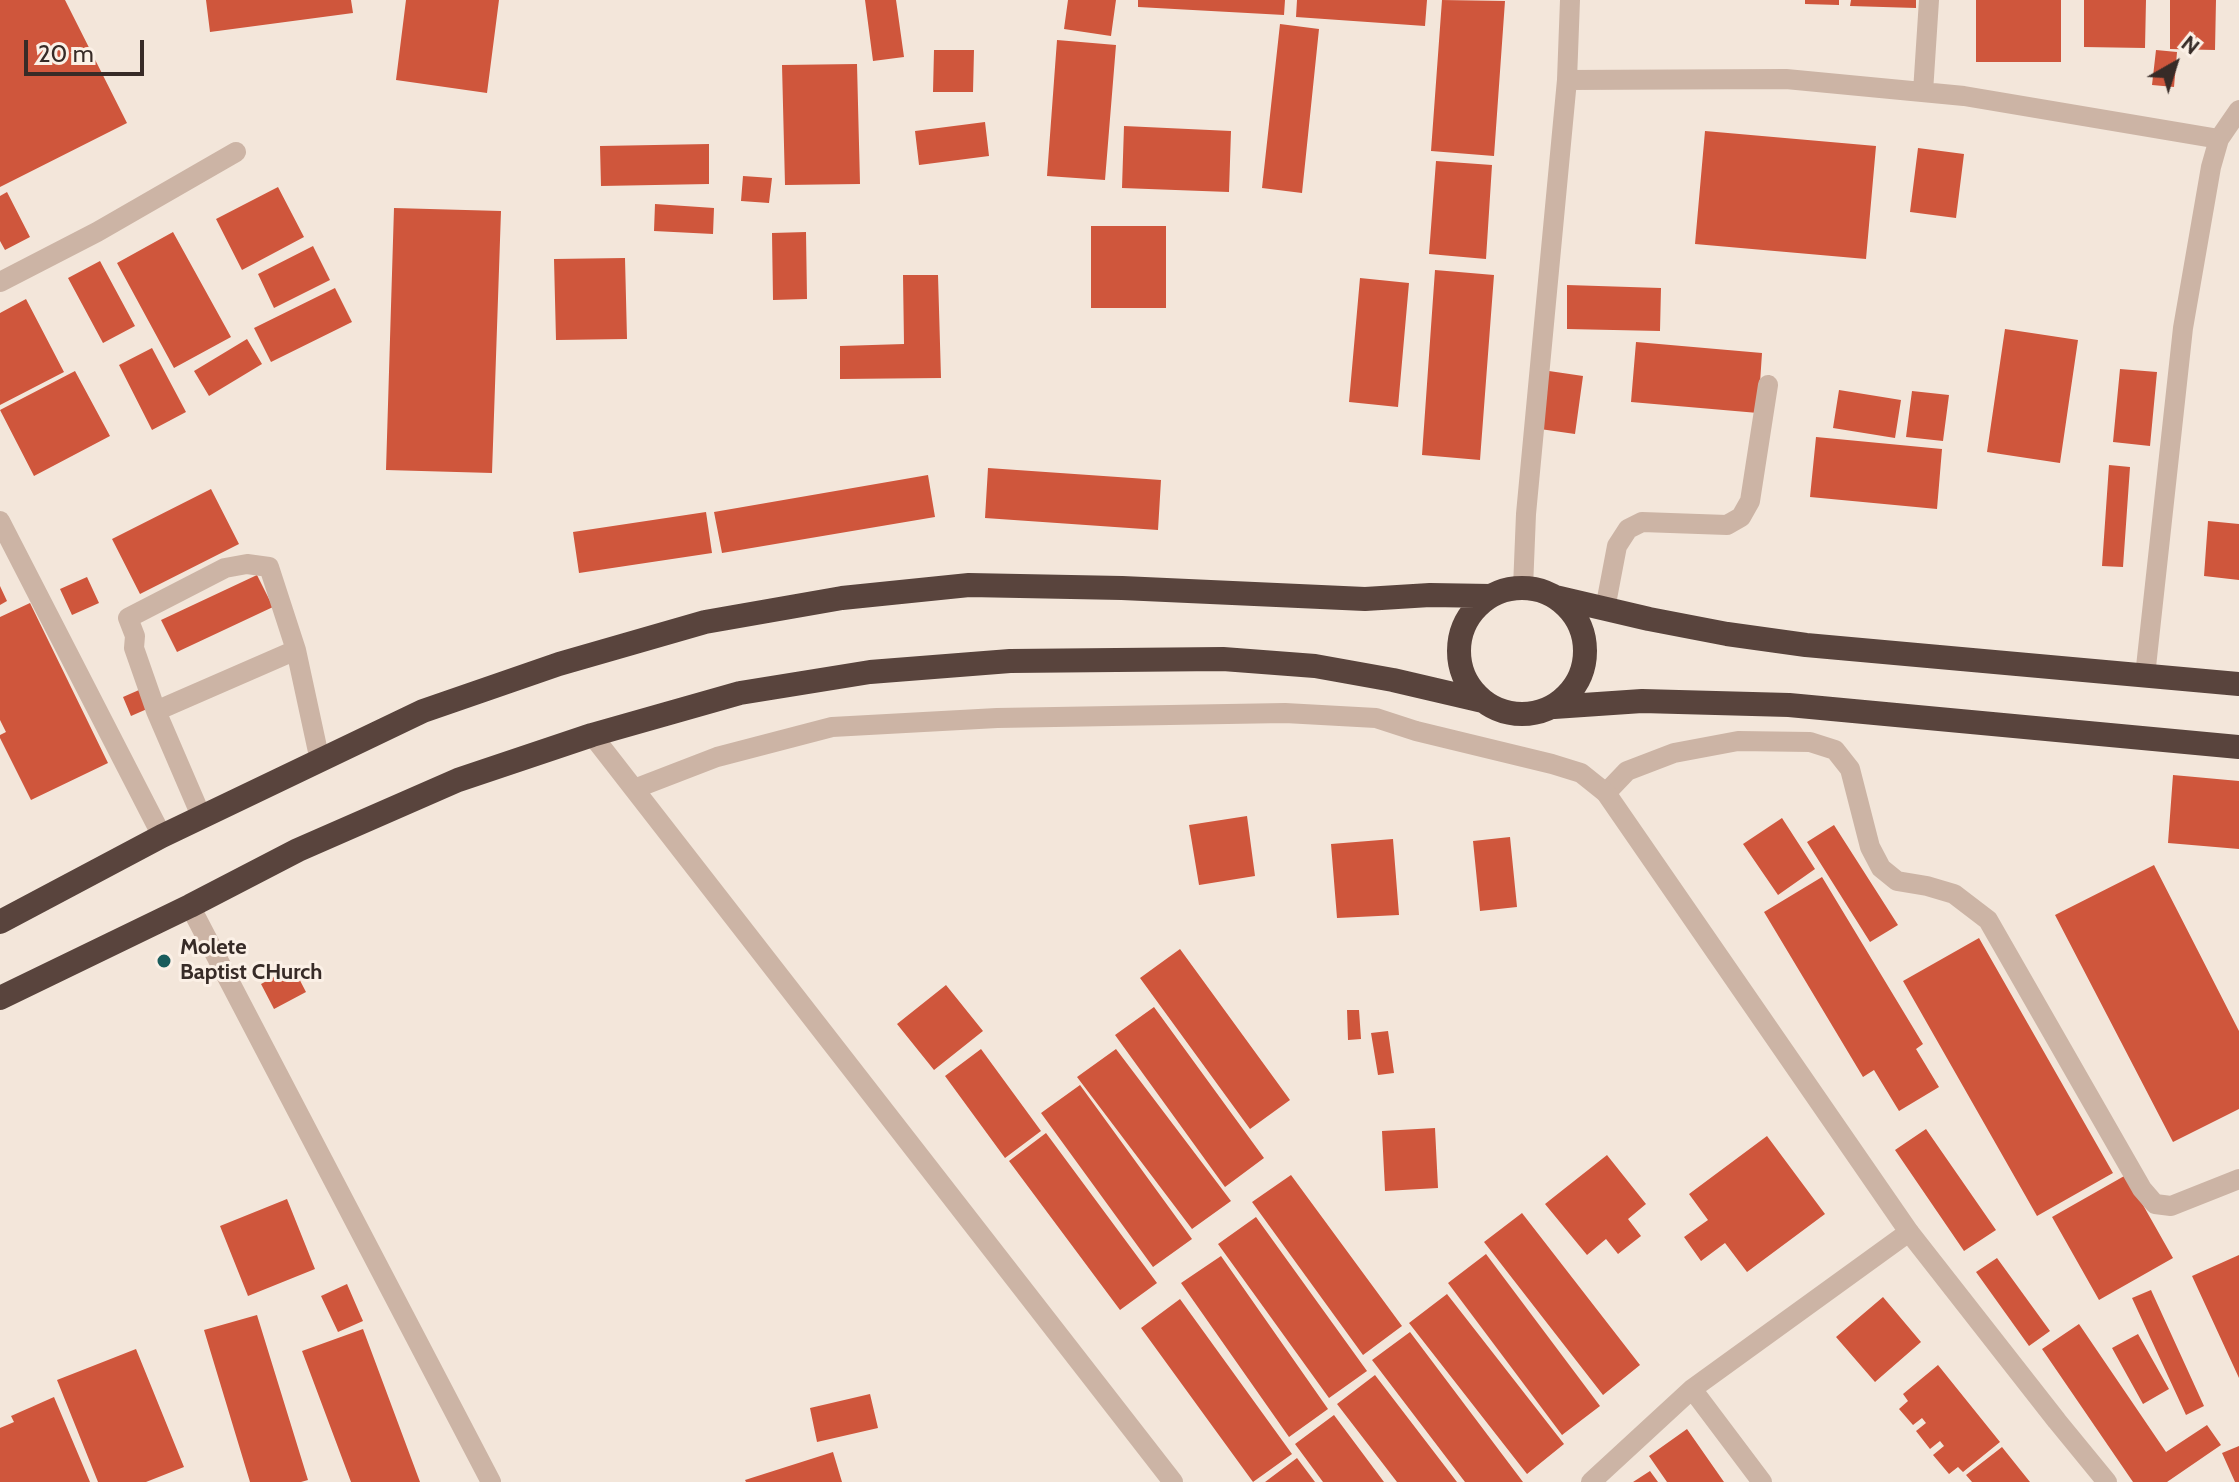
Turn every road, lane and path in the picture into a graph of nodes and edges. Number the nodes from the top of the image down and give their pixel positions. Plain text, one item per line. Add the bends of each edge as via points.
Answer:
1 (1570, 0) edge
2 (1929, 0) edge
3 (1567, 80) junction
4 (1923, 92) junction
5 (2239, 110) edge
6 (2219, 139) junction
7 (236, 152) dead end
8 (0, 282) edge
9 (1768, 385) dead end
10 (0, 521) edge
11 (1523, 588) junction
12 (1491, 596) junction
13 (1555, 597) junction
14 (1605, 609) junction
15 (296, 650) junction
16 (2145, 676) junction
17 (2239, 684) edge
18 (1483, 701) junction
19 (1554, 707) junction
20 (156, 711) junction
21 (592, 735) junction
22 (2239, 747) edge
23 (320, 761) junction
24 (634, 789) junction
25 (1606, 793) junction
26 (202, 818) junction
27 (162, 836) junction
28 (190, 906) junction
29 (0, 922) edge
30 (0, 998) edge
31 (2239, 1179) edge
32 (1909, 1232) junction
33 (1692, 1389) junction
34 (491, 1482) edge
35 (1173, 1482) edge
36 (1591, 1482) edge
37 (1762, 1482) edge
38 (2107, 1482) edge

1 - 3 street
2 - 4 street
3 - 4 street via 1786,79
3 - 11 street
4 - 6 street
5 - 6 street
6 - 16 street via 2183,328
7 - 8 street
9 - 14 street via 1750,501 1741,517 1727,525 1642,522 1628,529 1617,546
10 - 27 street
11 - 12 highway
11 - 13 highway
12 - 18 highway via 1474,609 1459,646 1469,686
12 - 23 highway via 1365,599 969,585 842,598 705,622 559,664 423,711
13 - 14 highway
13 - 19 highway via 1580,625 1585,662 1580,680
14 - 16 highway via 1806,645
15 - 20 street
15 - 20 street via 269,567 225,568 128,618
15 - 23 street
16 - 17 highway
18 - 19 highway via 1518,715
18 - 21 highway via 1315,666 1223,659 1010,661 870,672 740,693
19 - 22 highway via 1642,701 1789,705
20 - 26 street
21 - 24 street
21 - 28 highway via 458,780 298,850
23 - 26 highway
24 - 25 street via 717,757 832,727 1285,713 1376,718 1581,773
24 - 35 street
25 - 31 street via 1627,771 1674,753 1738,741 1810,742 1835,750 1850,769 1870,847 1881,868 1897,881 1954,894 1988,920 2155,1204 2171,1206
25 - 32 street
26 - 27 highway
27 - 29 highway
28 - 30 highway
28 - 34 street
32 - 33 street
32 - 38 street
33 - 36 street
33 - 37 street

